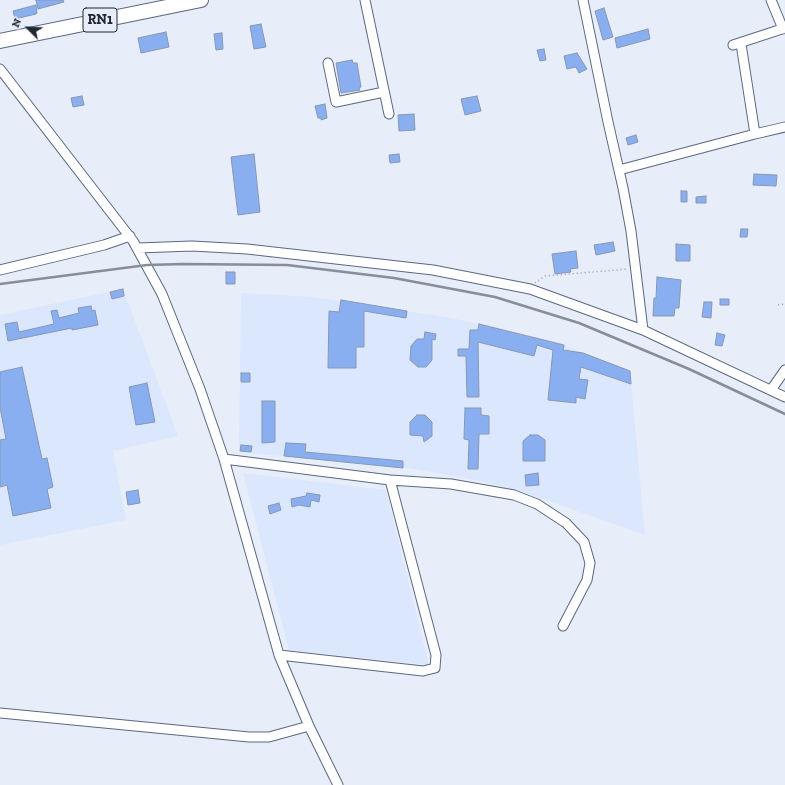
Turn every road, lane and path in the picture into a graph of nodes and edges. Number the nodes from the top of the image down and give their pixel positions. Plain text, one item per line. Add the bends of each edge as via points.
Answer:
1 (201, 0) edge
2 (365, 0) edge
3 (582, 0) edge
4 (771, 0) edge
5 (168, 3) edge
6 (784, 28) edge
7 (0, 41) edge
8 (328, 63) dead end
9 (0, 69) edge
10 (384, 92) junction
11 (389, 114) dead end
12 (785, 127) edge
13 (754, 134) junction
14 (620, 170) junction
15 (130, 236) junction
16 (138, 248) junction
17 (636, 268) junction
18 (0, 270) edge
19 (530, 289) junction
20 (785, 304) edge
21 (778, 305) dead end
22 (644, 330) junction
23 (785, 370) edge
24 (771, 390) junction
25 (785, 397) edge
26 (224, 459) junction
27 (390, 480) junction
28 (563, 626) dead end
29 (279, 655) junction
30 (0, 714) edge
31 (309, 726) junction
32 (338, 785) edge

1 - 5 highway, RN1
2 - 10 street
3 - 14 street
4 - 6 street
5 - 7 highway, RN1
6 - 13 street via 737,45
8 - 10 street via 336,102
9 - 15 street
10 - 11 street
12 - 13 street
13 - 14 street
14 - 17 street
15 - 16 street
15 - 18 street via 104,245
16 - 19 street via 192,246 277,252 433,270
16 - 26 street via 162,294 179,335
17 - 19 path via 545,276
17 - 22 street
19 - 22 street
20 - 21 path
22 - 24 street
23 - 24 street
24 - 25 street
26 - 27 street
26 - 29 street
27 - 28 street via 451,484 514,494 537,504 566,523 584,542 590,564 587,580
27 - 29 street via 436,655 435,668 423,672
29 - 31 street
30 - 31 street via 249,737 269,737
31 - 32 street

